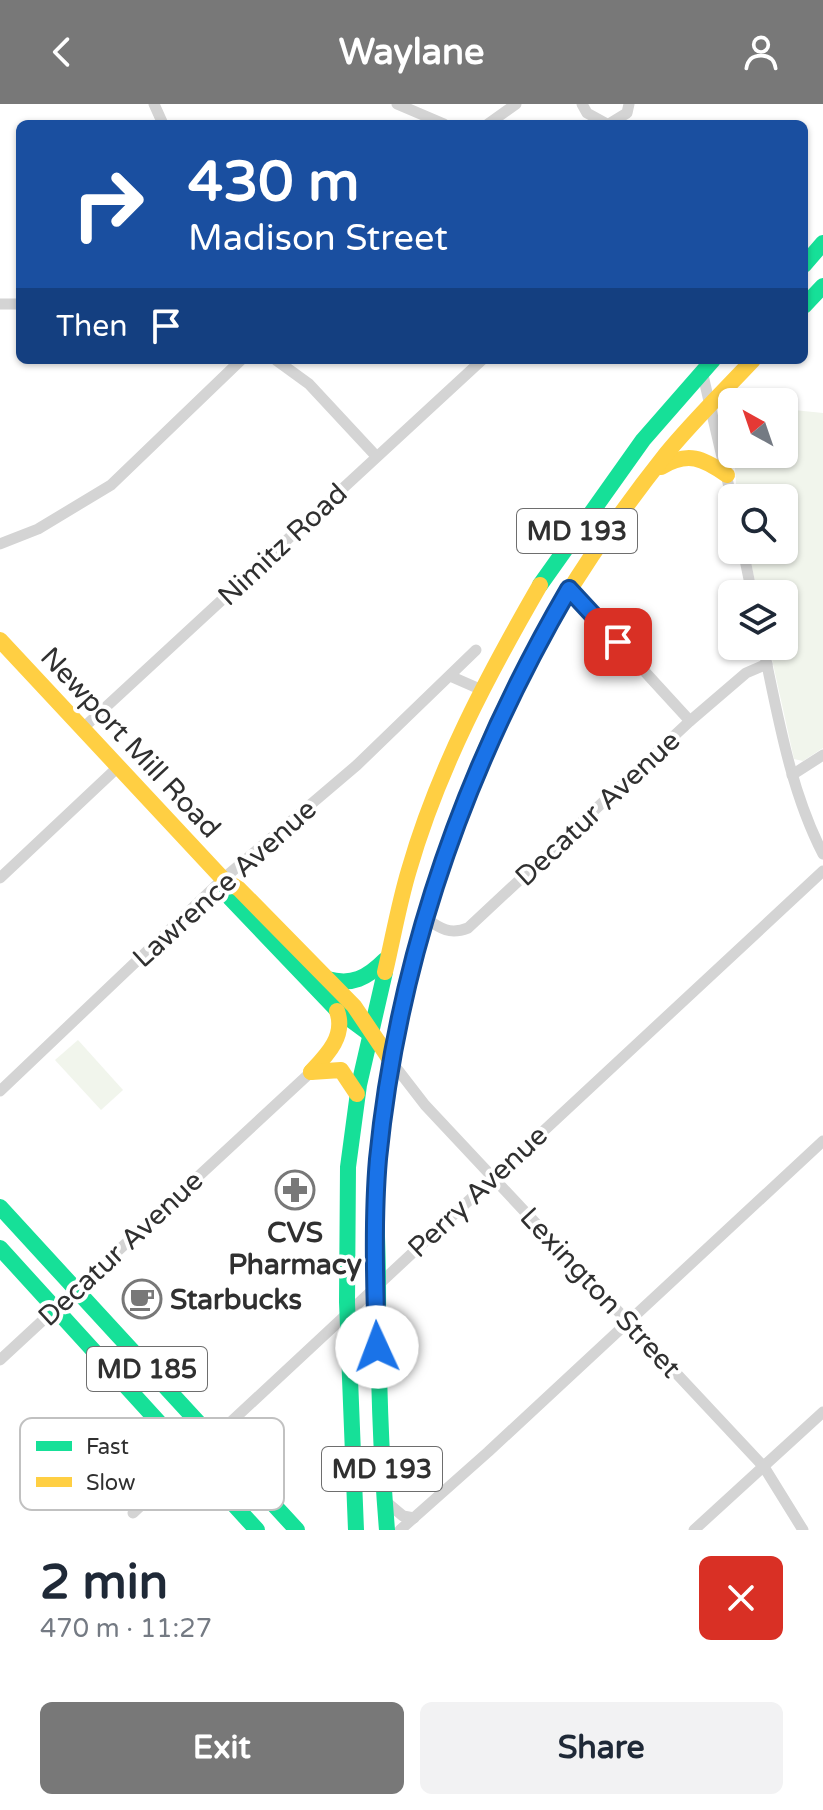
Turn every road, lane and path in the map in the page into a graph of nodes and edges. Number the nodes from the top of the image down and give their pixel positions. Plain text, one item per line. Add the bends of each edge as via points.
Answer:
1 (397, 104) edge
2 (516, 104) edge
3 (582, 104) edge
4 (629, 104) edge
5 (435, 120) edge
6 (494, 120) edge
7 (600, 120) edge
8 (615, 120) edge
9 (823, 243) edge
10 (808, 260) edge
11 (823, 286) edge
12 (808, 302) edge
13 (237, 364) edge
14 (282, 364) edge
15 (478, 364) edge
16 (749, 364) edge
17 (708, 365) edge
18 (711, 404) junction
19 (376, 456) junction
20 (727, 475) junction
21 (649, 476) junction
22 (729, 484) edge
23 (0, 544) edge
24 (569, 589) junction
25 (0, 640) edge
26 (476, 650) dead end
27 (766, 660) edge
28 (767, 664) junction
29 (450, 676) junction
30 (482, 690) junction
31 (690, 721) junction
32 (82, 729) junction
33 (823, 755) edge
34 (117, 768) junction
35 (792, 775) junction
36 (823, 854) edge
37 (823, 871) edge
38 (0, 878) edge
39 (223, 879) junction
40 (425, 918) junction
41 (387, 958) junction
42 (327, 979) junction
43 (336, 1009) junction
44 (370, 1034) junction
45 (391, 1061) junction
46 (311, 1072) junction
47 (0, 1091) edge
48 (357, 1094) junction
49 (823, 1141) edge
50 (492, 1176) junction
51 (0, 1207) edge
52 (0, 1248) edge
53 (378, 1284) junction
54 (76, 1289) junction
55 (57, 1307) junction
56 (347, 1312) junction
57 (629, 1321) junction
58 (0, 1360) edge
59 (823, 1412) edge
60 (157, 1418) edge
61 (192, 1418) edge
62 (233, 1418) edge
63 (764, 1467) junction
64 (384, 1500) junction
65 (136, 1510) edge
66 (239, 1510) edge
67 (278, 1510) edge
68 (133, 1513) dead end
69 (414, 1518) junction
70 (257, 1530) edge
71 (297, 1530) edge
72 (356, 1530) edge
73 (387, 1530) edge
74 (400, 1530) edge
75 (694, 1530) edge
76 (803, 1530) edge

1 - 5 street
2 - 6 street
3 - 7 street
4 - 8 street via 627,113
9 - 10 main road
11 - 12 main road
13 - 23 street via 111,485 38,529
14 - 19 street via 309,384
15 - 19 street, Nimitz Road
16 - 18 main road, MD 193
17 - 18 street
17 - 30 main road, MD 193 via 643,440 547,572
18 - 20 street
18 - 21 main road, MD 193
19 - 32 street, Nimitz Road
20 - 21 main road via 705,459 679,455
20 - 22 street
21 - 24 main road, MD 193
24 - 31 street
24 - 40 main road, MD 193 via 495,730 460,811
25 - 32 main road, Newport Mill Road
26 - 29 street, Lawrence Avenue
27 - 28 street
28 - 31 street, Decatur Avenue via 746,673
28 - 35 street
29 - 30 street
29 - 39 street, Lawrence Avenue via 357,765
30 - 41 main road, MD 193 via 442,776 409,870
31 - 40 street, Decatur Avenue via 468,928 454,933
32 - 34 main road, Newport Mill Road
33 - 35 street
34 - 38 street
34 - 39 main road, Newport Mill Road
35 - 36 street
37 - 50 street, Perry Avenue
39 - 42 main road, Newport Mill Road
39 - 43 main road, Newport Mill Road via 230,898
39 - 47 street, Lawrence Avenue
40 - 45 main road, MD 193
41 - 42 main road via 356,983
41 - 44 main road, MD 193
42 - 44 main road, Newport Mill Road via 354,1006
43 - 44 main road, Newport Mill Road
43 - 46 main road via 342,1021 339,1036
44 - 45 main road, Newport Mill Road
44 - 48 main road, MD 193
45 - 50 street, Lexington Street
45 - 53 main road, MD 193 via 378,1162
46 - 48 main road via 341,1070
46 - 54 street, Decatur Avenue
48 - 56 main road, MD 193 via 348,1167
49 - 57 street
50 - 53 street, Perry Avenue
50 - 57 street, Lexington Street
51 - 54 main road, MD 185
52 - 55 main road, MD 185
53 - 56 street, Perry Avenue
53 - 64 main road, MD 193
54 - 55 street, Decatur Avenue
54 - 61 main road, MD 185
55 - 58 street, Decatur Avenue
55 - 60 main road, MD 185
56 - 62 street, Perry Avenue
56 - 72 main road, MD 193
57 - 63 street, Lexington Street
57 - 69 street
59 - 63 street
63 - 75 street
63 - 76 street, Lexington Street
64 - 69 street
64 - 73 main road, MD 193
65 - 68 street, Perry Avenue
66 - 70 main road, MD 185
67 - 71 main road, MD 185
69 - 74 street

